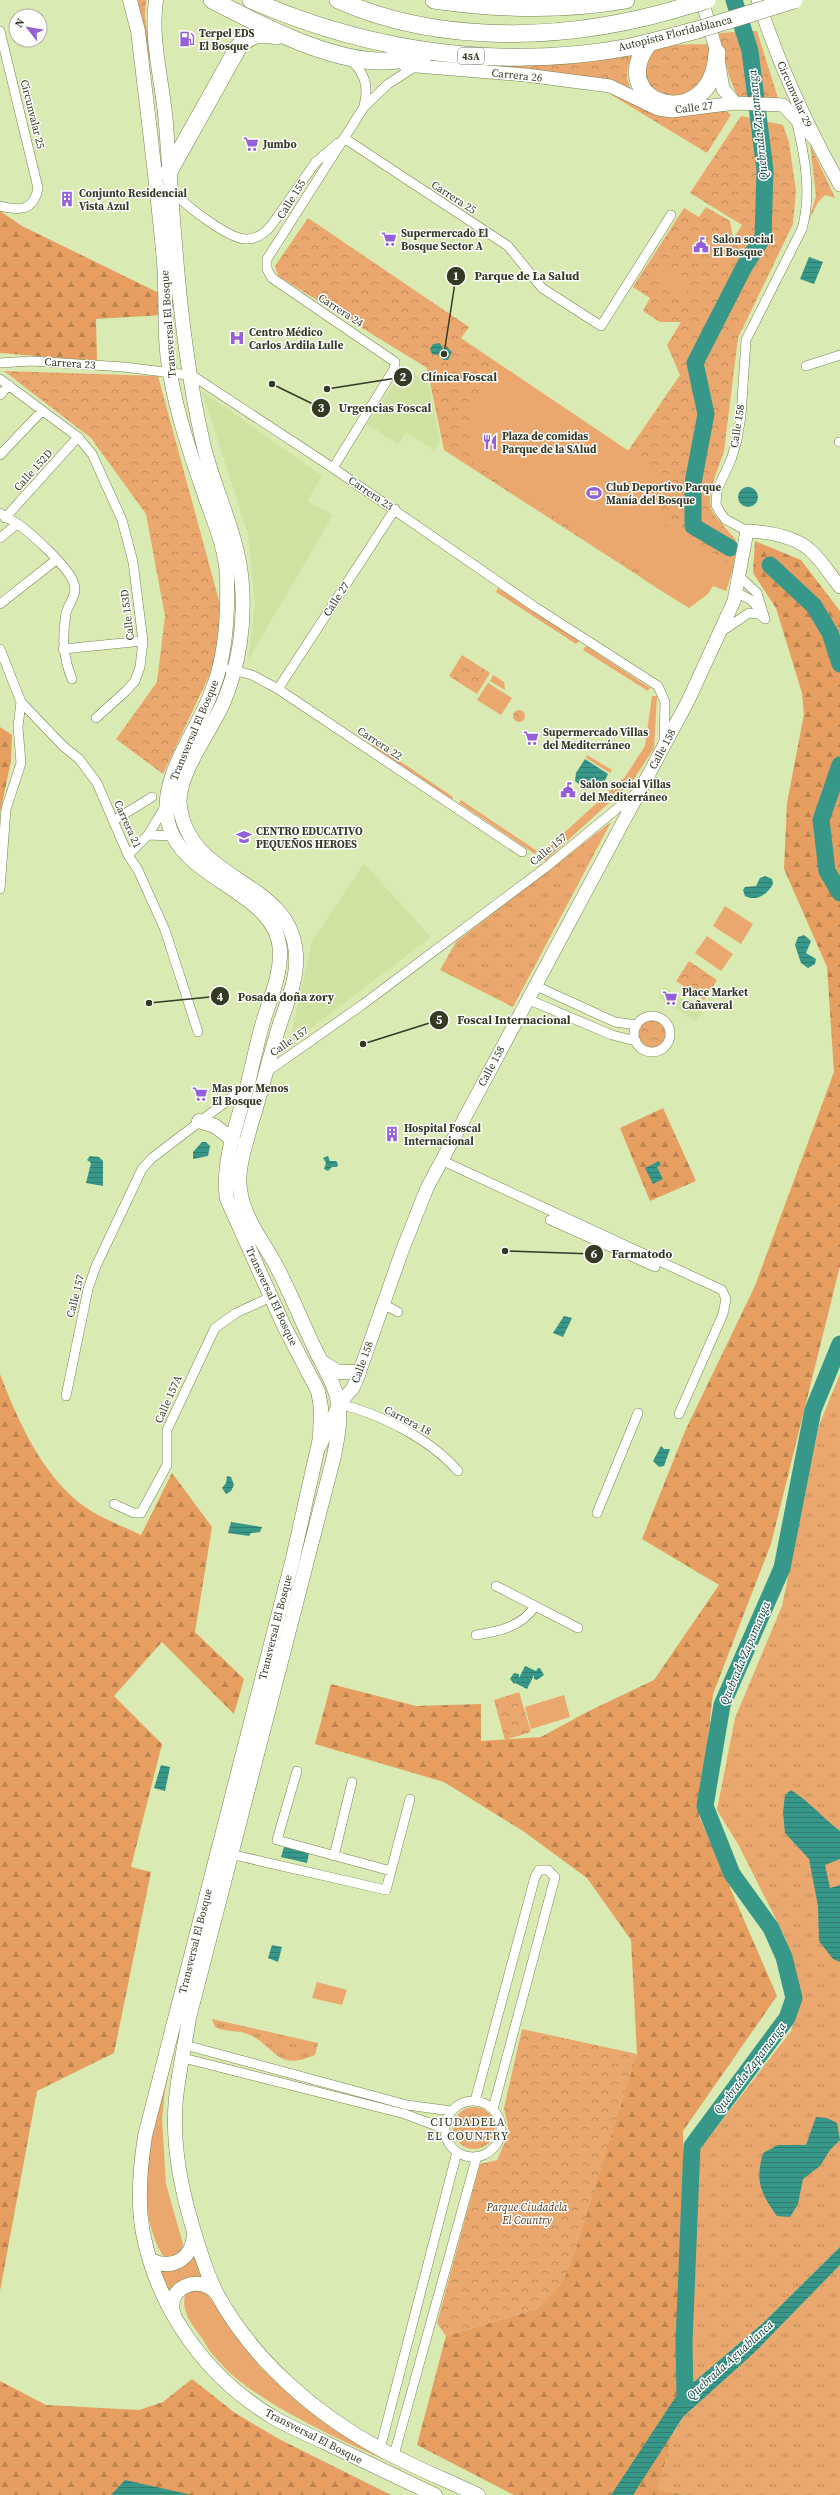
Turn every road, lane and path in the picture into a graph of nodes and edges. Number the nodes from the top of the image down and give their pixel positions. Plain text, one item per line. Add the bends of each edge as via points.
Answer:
1 (130, 0) edge
2 (156, 0) edge
3 (212, 0) edge
4 (251, 0) edge
5 (338, 0) edge
6 (434, 0) edge
7 (707, 0) edge
8 (758, 0) edge
9 (794, 0) edge
10 (617, 1) edge
11 (696, 3) edge
12 (0, 31) edge
13 (293, 40) junction
14 (649, 43) junction
15 (717, 52) junction
16 (340, 54) junction
17 (469, 56) junction
18 (375, 61) junction
19 (416, 66) junction
20 (786, 75) junction
21 (610, 86) joint
22 (736, 103) junction
23 (777, 104) junction
24 (364, 107) junction
25 (795, 117) junction
26 (344, 138) junction
27 (815, 139) junction
28 (169, 180) junction
29 (840, 185) edge
30 (0, 206) edge
31 (671, 215) dead end
32 (269, 274) joint
33 (840, 355) edge
34 (0, 363) edge
35 (806, 366) dead end
36 (170, 373) junction
37 (188, 375) junction
38 (0, 378) edge
39 (9, 385) junction
40 (0, 395) edge
41 (42, 411) junction
42 (78, 437) junction
43 (0, 455) edge
44 (333, 468) junction
45 (395, 509) junction
46 (3, 516) edge
47 (17, 524) junction
48 (747, 531) junction
49 (0, 538) edge
50 (56, 560) junction
51 (739, 576) junction
52 (840, 587) edge
53 (736, 592) junction
54 (0, 604) edge
55 (765, 619) junction
56 (722, 631) junction
57 (143, 642) junction
58 (0, 649) edge
59 (63, 649) junction
60 (220, 666) junction
61 (234, 670) junction
62 (72, 679) dead end
63 (278, 689) junction
64 (21, 702) junction
65 (96, 718) dead end
66 (664, 744) junction
67 (642, 788) junction
68 (152, 797) dead end
69 (166, 805) junction
70 (113, 821) junction
71 (148, 836) junction
72 (173, 836) junction
73 (522, 852) dead end
74 (128, 855) junction
75 (0, 889) edge
76 (534, 985) junction
77 (527, 999) junction
78 (637, 1026) junction
79 (198, 1032) dead end
80 (636, 1040) junction
81 (266, 1072) junction
82 (248, 1085) junction
83 (199, 1121) junction
84 (233, 1140) junction
85 (441, 1160) junction
86 (550, 1220) dead end
87 (655, 1266) junction
88 (271, 1297) junction
89 (382, 1304) junction
90 (398, 1312) dead end
91 (320, 1361) junction
92 (359, 1372) junction
93 (318, 1391) junction
94 (66, 1396) dead end
95 (339, 1404) junction
96 (638, 1414) dead end
97 (679, 1414) dead end
98 (317, 1452) junction
99 (458, 1471) dead end
100 (114, 1504) dead end
101 (597, 1513) dead end
102 (496, 1586) dead end
103 (535, 1606) junction
104 (578, 1628) dead end
105 (476, 1635) dead end
106 (297, 1771) dead end
107 (352, 1782) dead end
108 (410, 1799) dead end
109 (230, 1854) junction
110 (334, 1856) junction
111 (391, 1871) junction
112 (184, 2052) junction
113 (475, 2101) junction
114 (493, 2110) junction
115 (451, 2111) junction
116 (445, 2129) junction
117 (457, 2152) junction
118 (477, 2156) junction
119 (194, 2235) junction
120 (151, 2260) junction
121 (216, 2293) junction
122 (176, 2318) junction
123 (380, 2449) junction
124 (394, 2455) junction
125 (435, 2495) edge
126 (478, 2495) edge

1 - 36 main road, Transversal El Bosque via 138,31 164,263
2 - 28 main road, Transversal El Bosque via 153,18 166,122
3 - 13 highway
4 - 17 highway, Autopista Floridablanca / 45A via 309,23 354,37 407,48
5 - 11 highway, Autopista Floridablanca / 45A via 384,17 414,24 493,33 551,32 606,26 650,18
6 - 10 highway via 538,8
7 - 11 highway, Autopista Floridablanca / 45A, bridge
8 - 20 street, Circunvalar 29
9 - 14 highway, Autopista Floridablanca / 45A, bridge
11 - 15 street
12 - 30 street, Circunvalar 25 via 38,181 38,191 27,208 16,211
13 - 16 highway
13 - 28 highway via 257,34 239,46
14 - 15 highway via 641,53 637,65 638,78 644,90 653,99 665,104 684,102 703,91 716,67
14 - 17 highway, Autopista Floridablanca / 45A via 589,53 549,56
15 - 22 street via 723,89
16 - 18 highway
16 - 24 street, Calle 155 via 356,65 363,74 367,90
17 - 18 highway
18 - 19 street, Carrera 26
19 - 21 street, Carrera 26 via 526,75
19 - 24 street, Calle 155 via 388,84
20 - 23 street via 787,94
20 - 27 street, Circunvalar 29
21 - 22 street, Calle 27 via 658,109 672,110
22 - 23 street, Calle 27
23 - 25 street
24 - 26 street, Calle 155
25 - 27 street
25 - 48 street, Calle 158 via 807,184 807,212 802,229 746,340 738,434 716,498 720,512 726,519
26 - 28 street, Calle 155 via 315,163 271,226 258,237 234,237 186,206
26 - 31 street, Carrera 25 via 508,246 542,288 601,326
26 - 32 street, Calle 155 via 267,259
27 - 29 street, Circunvalar 29
28 - 37 main road, Transversal El Bosque
32 - 44 street, Carrera 24 via 277,282 393,359 394,369
33 - 35 street
34 - 36 street, Carrera 23 via 31,360
36 - 37 street, Carrera 23
36 - 60 main road, Transversal El Bosque via 186,436 223,551 227,574 226,614
37 - 44 street, Carrera 23 via 213,388 260,422
37 - 61 main road, Transversal El Bosque via 204,449 236,544 240,567 242,620
38 - 39 street
39 - 40 street
39 - 41 street
41 - 42 street
41 - 43 street
42 - 46 street, Calle 152D
42 - 57 street, Calle 153D via 92,454 122,520 133,562
44 - 45 street, Carrera 23
45 - 63 street, Calle 27
45 - 66 street, Carrera 23 via 535,607 658,686 665,702
46 - 47 street
47 - 49 street
47 - 50 street via 45,547
48 - 51 street, Calle 158
48 - 52 street via 775,534 794,540 811,550
50 - 54 street
50 - 59 street via 73,582 74,593 67,611
51 - 53 street, Calle 158
51 - 55 street via 757,594
53 - 55 street via 757,605
53 - 56 street, Calle 158
55 - 56 street via 759,614 749,613
56 - 66 street, Calle 158
57 - 59 street
57 - 65 street, Calle 153D via 135,681
58 - 64 street, Carrera 21
59 - 62 street
60 - 61 street, Carrera 22
60 - 69 main road, Transversal El Bosque via 203,713 172,778
61 - 63 street, Carrera 22 via 252,675
61 - 81 main road, Transversal El Bosque via 216,719 186,777 180,806 185,827 198,850 211,862 271,903 281,913 292,932 297,958 295,974
63 - 73 street, Carrera 22
64 - 70 street, Carrera 21 via 79,759 96,783
64 - 75 street via 18,727 21,763 6,809
66 - 67 street, Calle 158
67 - 76 street, Calle 158
67 - 81 street, Calle 157 via 545,868 362,1005
68 - 70 street
69 - 71 street
69 - 72 main road, Transversal El Bosque
70 - 74 street, Carrera 21
71 - 72 street
71 - 74 street
72 - 82 main road, Transversal El Bosque via 185,853 208,875 266,916 277,937 280,965 278,980 263,1022
74 - 79 street, Carrera 21 via 138,870 165,930
76 - 77 street, Calle 158
76 - 78 street via 616,1022
77 - 80 street via 612,1035
77 - 85 street, Calle 158
78 - 80 street
78 - 80 street via 650,1016 661,1018 668,1026 670,1037 665,1046 655,1051 642,1050
81 - 82 street, Calle 157
81 - 91 main road, Transversal El Bosque via 242,1156 239,1183 242,1201 281,1275
82 - 83 street, Calle 157
82 - 84 main road, Transversal El Bosque
83 - 84 main road via 215,1126
83 - 94 street, Calle 157 via 142,1169 96,1266 88,1289
84 - 88 main road, Transversal El Bosque via 225,1186 227,1199
85 - 87 street
85 - 89 street, Calle 158 via 420,1204
86 - 87 street
87 - 97 street via 718,1286 726,1299 719,1324
88 - 93 main road, Transversal El Bosque
88 - 100 street, Calle 157A via 236,1313 215,1328 167,1430 167,1465 141,1513 134,1514
89 - 90 street
89 - 92 street, Calle 158
91 - 92 main road via 338,1372
91 - 95 main road, Transversal El Bosque via 333,1383
92 - 95 street, Calle 158 via 353,1388
93 - 95 street via 327,1400
93 - 98 main road, Transversal El Bosque via 321,1430
95 - 98 street, Calle 158
95 - 99 street, Carrera 18 via 356,1408 385,1426 425,1441 443,1454
95 - 109 main road, Transversal El Bosque via 334,1456
96 - 101 street
98 - 120 main road, Transversal El Bosque via 293,1558 145,2136 140,2168 140,2200 143,2233
102 - 103 street
103 - 104 street
103 - 105 street via 528,1617 514,1625
106 - 110 street via 277,1840
107 - 110 street
108 - 111 street
109 - 111 street via 386,1890
109 - 112 main road, Transversal El Bosque via 189,2018
110 - 111 street
112 - 115 street via 407,2105
112 - 116 street via 405,2114
112 - 119 main road, Transversal El Bosque via 176,2098 176,2138 183,2197
113 - 114 street
113 - 114 street via 535,1877 539,1870 548,1870 555,1877
113 - 115 street via 462,2103
114 - 118 street via 500,2121 500,2135 489,2151
115 - 116 street
116 - 117 street via 448,2142
117 - 118 street
117 - 123 street
118 - 124 street
119 - 120 main road via 191,2250 180,2261 166,2265
119 - 121 main road, Transversal El Bosque
120 - 122 main road, Transversal El Bosque via 166,2301
121 - 122 main road via 200,2282 193,2282 181,2288 172,2306
121 - 123 main road, Transversal El Bosque via 242,2332 266,2361 346,2428
122 - 125 main road, Transversal El Bosque via 197,2352 221,2379 272,2417
123 - 124 main road, Transversal El Bosque
124 - 126 main road, Transversal El Bosque

